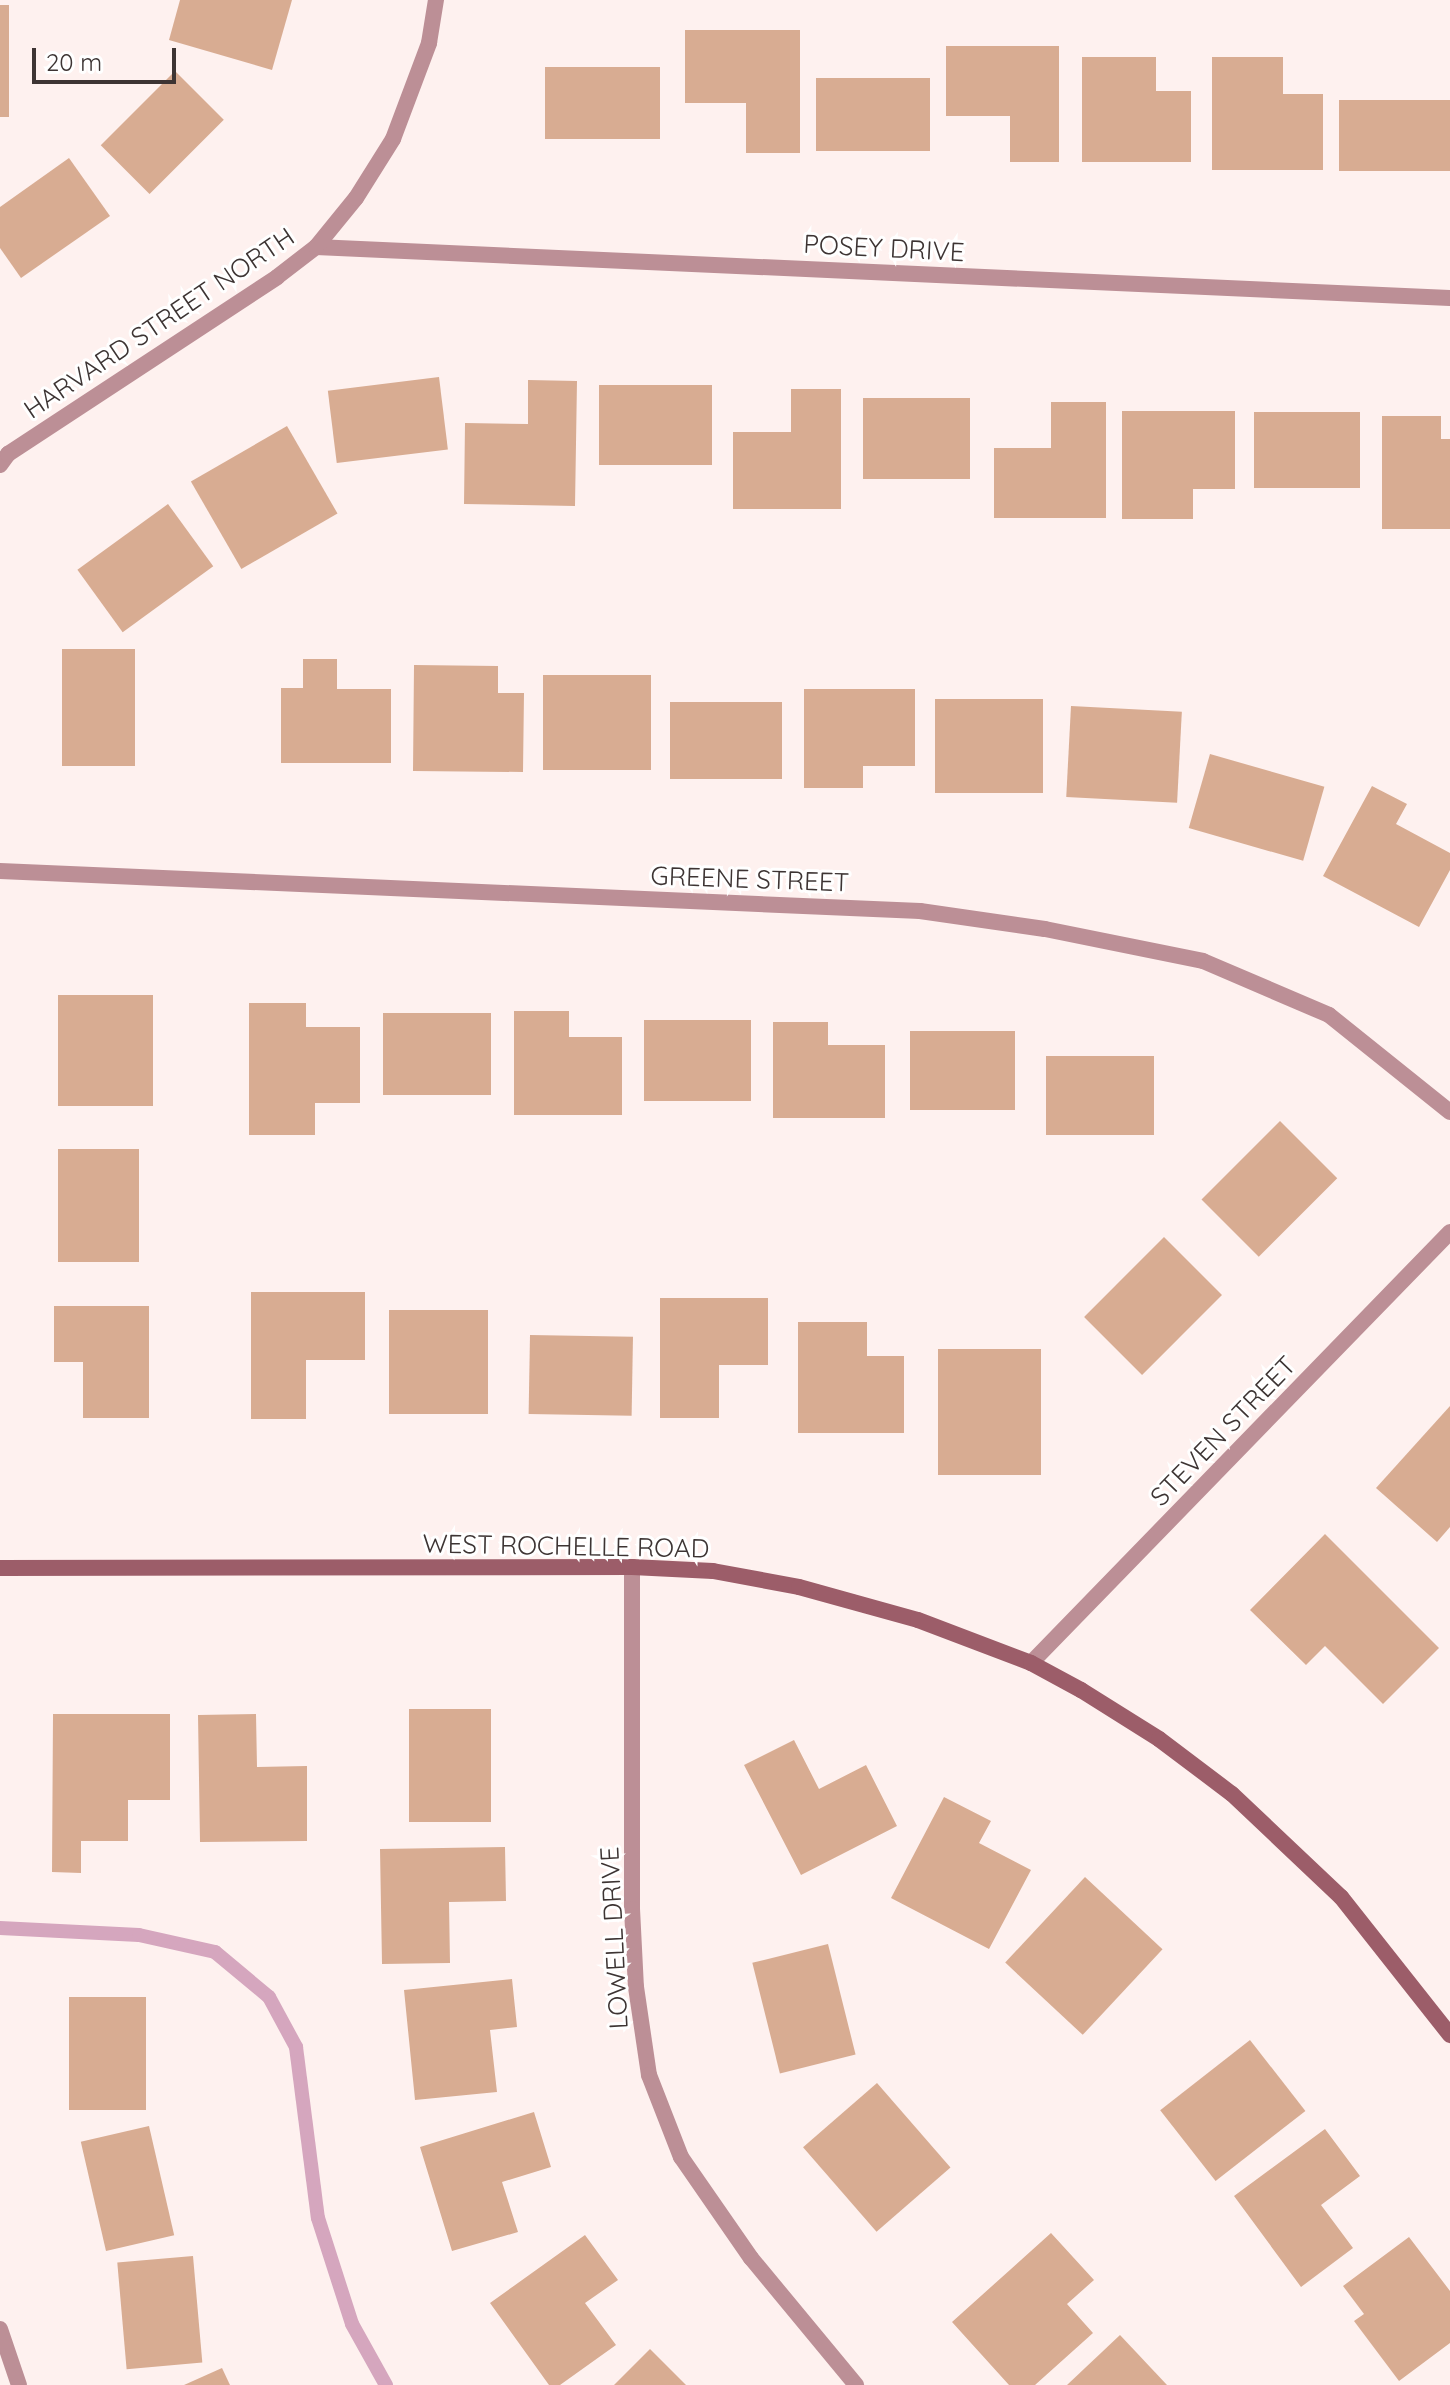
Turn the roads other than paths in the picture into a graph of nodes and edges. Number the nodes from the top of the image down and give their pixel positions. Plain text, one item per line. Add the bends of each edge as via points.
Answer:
1 (436, 0) edge
2 (316, 247) junction
3 (1450, 298) edge
4 (3, 453) edge
5 (0, 871) edge
6 (1450, 1112) edge
7 (1450, 1232) edge
8 (632, 1567) junction
9 (0, 1568) edge
10 (1031, 1663) junction
11 (1450, 2035) edge
12 (0, 2329) edge
13 (19, 2385) edge
14 (856, 2385) edge

1 - 2 street, HARVARD STREET NORTH via 429,43 393,139 356,198
2 - 3 street, POSEY DRIVE
2 - 4 street, HARVARD STREET NORTH
5 - 6 street, GREENE STREET via 920,911 1045,929 1203,961 1329,1015
7 - 10 street, STEVEN STREET
8 - 9 street, WEST ROCHELLE ROAD
8 - 10 street, WEST ROCHELLE ROAD via 713,1571 799,1587 918,1620
8 - 14 street, LOWELL DRIVE via 632,1909 649,2075 681,2157 751,2258
10 - 11 street, WEST ROCHELLE ROAD via 1159,1739 1232,1794 1341,1897
12 - 13 street

